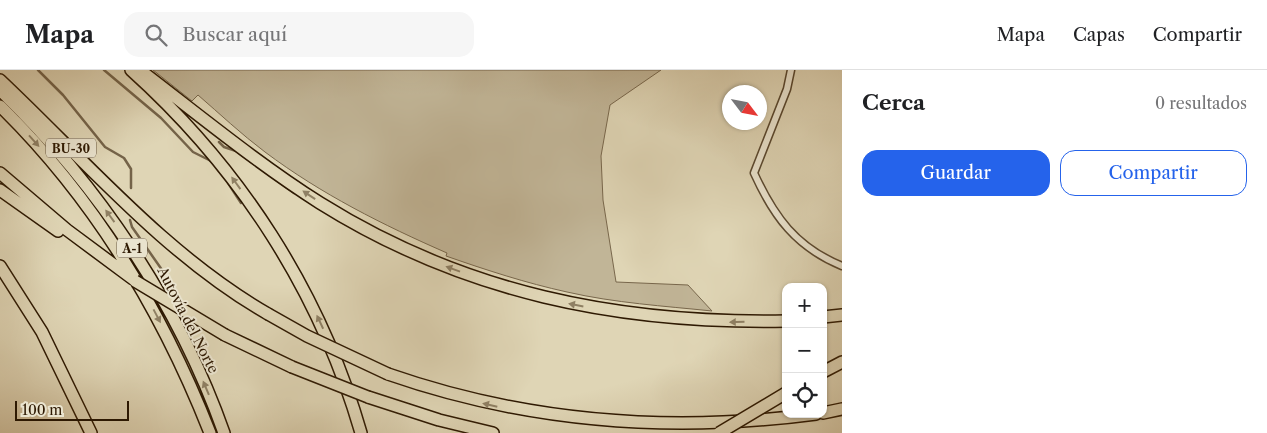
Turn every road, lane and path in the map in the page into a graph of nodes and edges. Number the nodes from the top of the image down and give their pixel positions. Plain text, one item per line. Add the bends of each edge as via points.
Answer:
1 (131, 70) edge
2 (140, 70) edge
3 (791, 70) edge
4 (0, 80) edge
5 (0, 90) edge
6 (0, 106) edge
7 (0, 173) edge
8 (0, 190) edge
9 (0, 266) edge
10 (842, 266) edge
11 (136, 281) junction
12 (842, 315) edge
13 (827, 317) edge
14 (782, 321) edge
15 (842, 362) edge
16 (827, 370) edge
17 (782, 395) edge
18 (842, 409) edge
19 (827, 412) edge
20 (788, 418) edge
21 (91, 433) edge
22 (210, 433) edge
23 (224, 433) edge
24 (362, 433) edge
25 (493, 433) edge
26 (719, 433) edge

24 -> 1 highway via 335,357 278,246 224,165
14 -> 2 highway via 726,322 624,313 528,294 442,264 380,236 319,202
3 - 10 street via 787,89 754,173 766,200 785,227 818,254
20 -> 4 highway, BU-30, bridge via 693,427 574,421 471,401 388,374 268,314 189,260
23 -> 5 highway, Autovía del Norte / A-1 via 188,349 132,248 70,164
6 -> 22 highway, Autovía del Norte / A-1 via 70,184 124,260 180,360
7 - 11 highway via 67,230
8 - 11 highway
9 - 21 highway via 46,339
11 - 25 highway, bridge via 225,335 292,367 368,397
12 - 13 highway
15 - 16 highway
17 - 26 highway, bridge
18 - 19 highway

